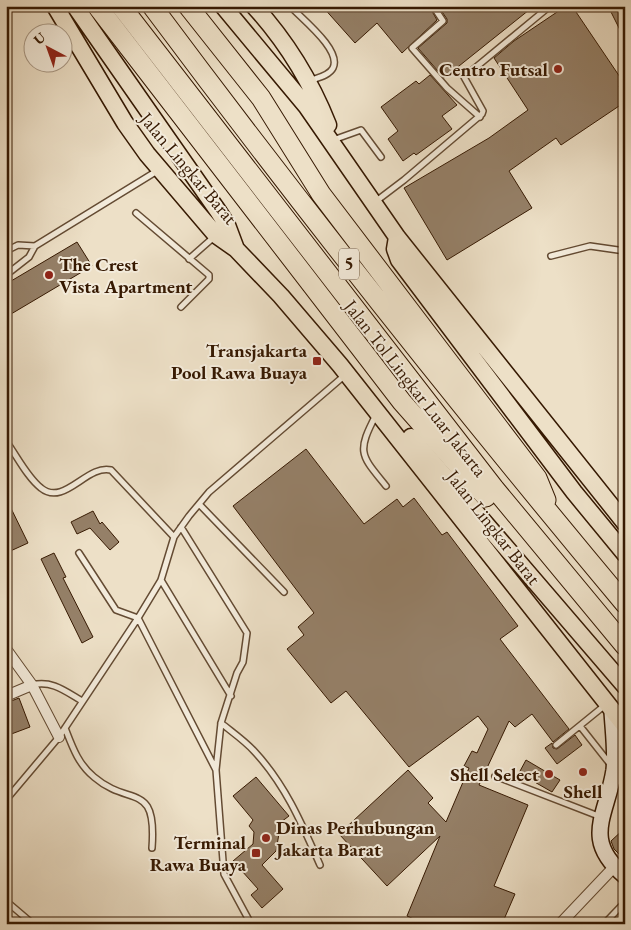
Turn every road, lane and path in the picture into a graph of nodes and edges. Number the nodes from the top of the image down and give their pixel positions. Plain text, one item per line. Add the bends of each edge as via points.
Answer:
1 (55, 6) edge
2 (75, 6) edge
3 (97, 6) edge
4 (121, 6) edge
5 (152, 6) edge
6 (188, 6) edge
7 (223, 6) edge
8 (254, 6) edge
9 (290, 6) edge
10 (434, 6) edge
11 (550, 6) edge
12 (308, 82) junction
13 (480, 117) junction
14 (336, 146) junction
15 (381, 157) dead end
16 (160, 170) junction
17 (379, 199) junction
18 (136, 213) dead end
19 (222, 230) junction
20 (396, 241) junction
21 (35, 246) junction
22 (6, 251) edge
23 (625, 251) edge
24 (551, 256) dead end
25 (189, 259) junction
26 (6, 275) edge
27 (181, 307) dead end
28 (344, 371) junction
29 (378, 412) junction
30 (6, 441) edge
31 (386, 486) dead end
32 (199, 504) junction
33 (511, 509) junction
34 (552, 516) junction
35 (622, 518) edge
36 (181, 527) junction
37 (174, 537) junction
38 (79, 553) dead end
39 (625, 554) edge
40 (161, 580) junction
41 (284, 592) dead end
42 (625, 604) edge
43 (138, 618) junction
44 (625, 646) edge
45 (6, 649) edge
46 (32, 685) junction
47 (625, 686) edge
48 (6, 696) edge
49 (231, 696) junction
50 (82, 701) junction
51 (609, 708) junction
52 (221, 723) junction
53 (624, 725) edge
54 (580, 726) junction
55 (65, 728) junction
56 (59, 737) junction
57 (556, 745) dead end
58 (614, 768) junction
59 (216, 770) junction
60 (495, 776) dead end
61 (6, 800) edge
62 (602, 818) junction
63 (152, 848) dead end
64 (320, 865) dead end
65 (620, 871) edge
66 (6, 901) edge
67 (625, 902) edge
68 (33, 924) edge
69 (250, 924) edge
70 (560, 924) edge
71 (604, 924) edge

1 - 16 main road, Jalan Lingkar Barat via 133,136
2 - 19 main road, Jalan Lingkar Barat
3 - 33 highway via 402,402 495,506
4 - 33 highway, Jalan Tol Lingkar Luar Jakarta / 5
5 - 34 highway, Jalan Tol Lingkar Luar Jakarta / 5 via 317,222
6 - 34 highway via 261,98 321,194 536,478
7 - 14 main road
8 - 12 main road via 270,24
9 - 12 lane via 331,48 335,57 333,69
10 - 13 lane via 443,21 412,48
11 - 13 lane via 464,77 483,111
12 - 14 main road
13 - 17 lane
14 - 15 lane via 361,130
14 - 17 main road
16 - 19 main road, Jalan Lingkar Barat
16 - 21 lane
17 - 20 main road
18 - 25 lane
19 - 25 lane
19 - 28 main road, Jalan Lingkar Barat
20 - 35 main road
20 - 39 main road via 399,260 574,492
21 - 22 lane via 18,244
21 - 26 lane via 30,257
23 - 24 lane via 590,246
25 - 27 lane via 209,279
28 - 29 main road, Jalan Lingkar Barat
28 - 32 lane
28 - 47 main road, Jalan Lingkar Barat via 351,372 369,388
29 - 31 lane via 365,437 363,453 366,462
29 - 51 main road, Jalan Lingkar Barat
30 - 37 lane via 43,490 66,490 90,473 111,470
32 - 36 lane
32 - 41 lane
33 - 44 highway, Jalan Tol Lingkar Luar Jakarta / 5
34 - 42 highway, Jalan Tol Lingkar Luar Jakarta / 5
36 - 37 lane
36 - 49 lane via 247,633 243,662
37 - 40 lane
38 - 43 lane via 116,610
40 - 43 lane
40 - 49 lane
43 - 50 lane
43 - 59 lane
45 - 46 street
46 - 48 street
46 - 50 lane via 42,682 53,684
46 - 56 street
49 - 52 lane
50 - 55 lane
51 - 53 main road, Jalan Lingkar Barat
51 - 54 lane
51 - 58 main road
52 - 59 lane
52 - 64 lane via 253,750 277,779 295,809
54 - 57 lane
54 - 58 lane
55 - 56 lane
55 - 63 lane via 73,750 94,778 147,805 153,817
56 - 61 lane
58 - 62 main road
59 - 69 lane via 224,874
60 - 62 lane
62 - 65 main road via 600,844 605,855
65 - 70 street
66 - 68 lane
67 - 71 lane

